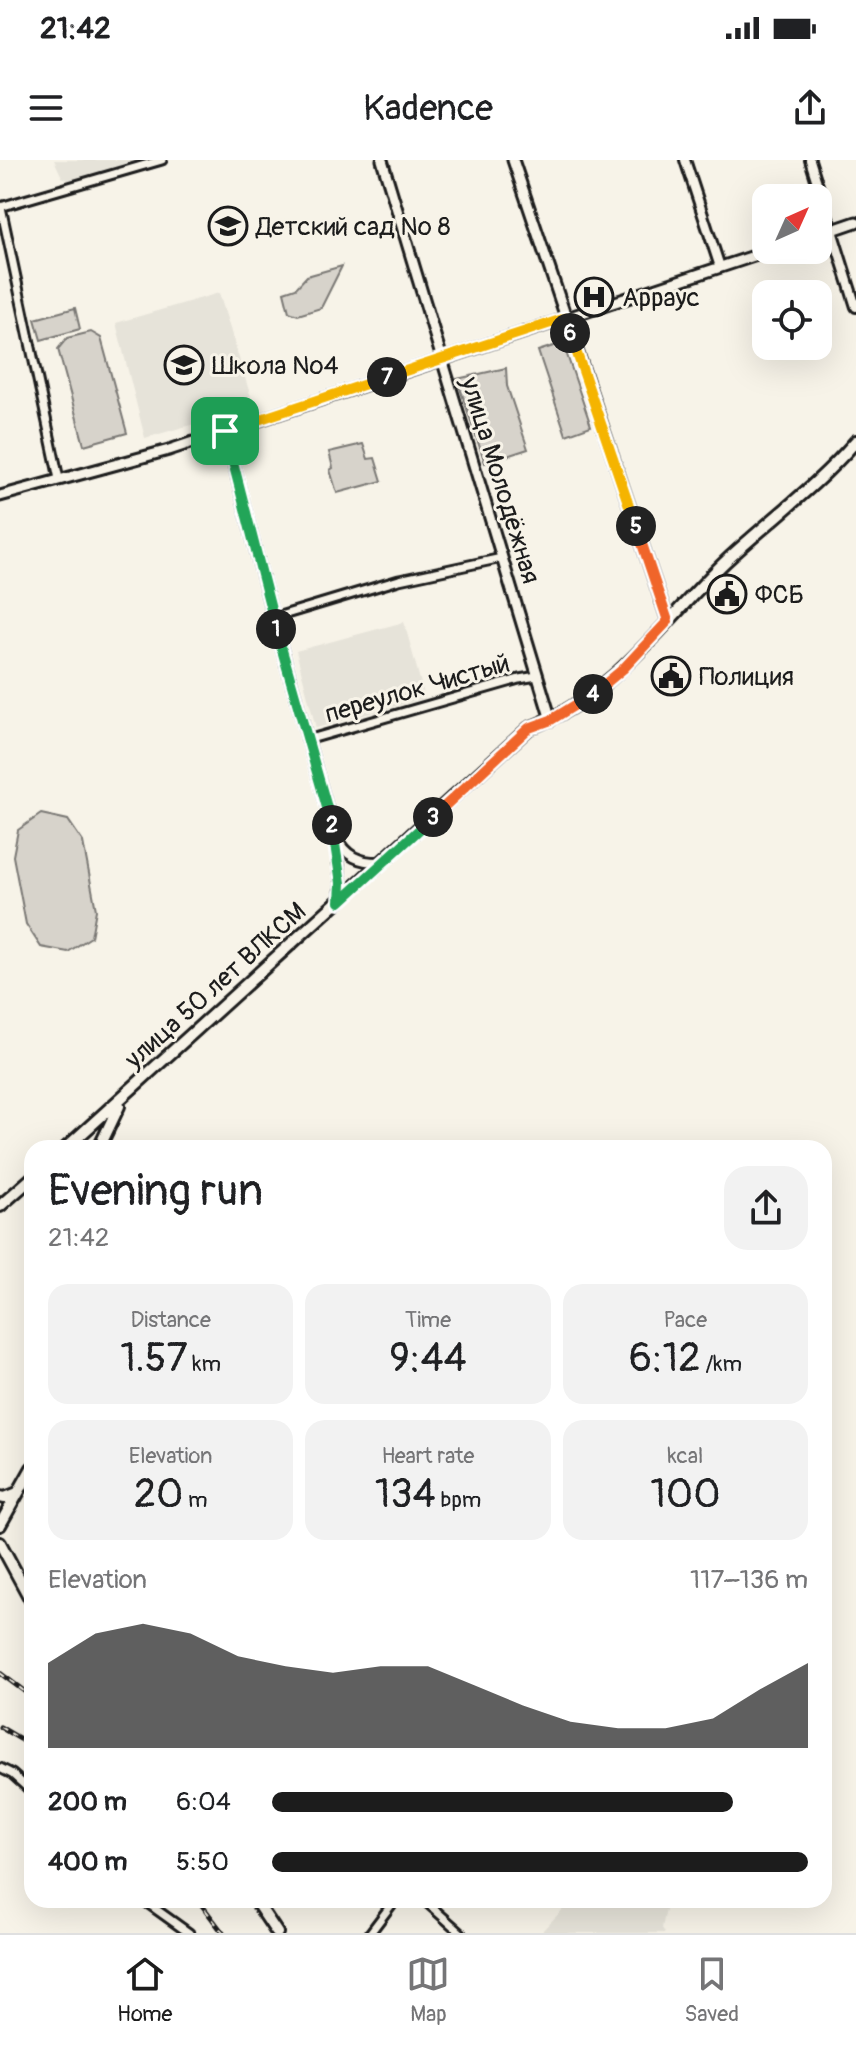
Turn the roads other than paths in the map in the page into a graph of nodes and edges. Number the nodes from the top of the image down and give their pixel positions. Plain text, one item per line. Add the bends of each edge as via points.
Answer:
1 (162, 160) edge
2 (382, 160) edge
3 (513, 160) edge
4 (685, 160) edge
5 (810, 160) edge
6 (818, 184) edge
7 (0, 207) edge
8 (856, 222) edge
9 (832, 230) joint
10 (752, 257) edge
11 (720, 267) junction
12 (856, 307) edge
13 (566, 318) junction
14 (442, 359) junction
15 (225, 431) junction
16 (856, 441) edge
17 (59, 479) junction
18 (0, 496) edge
19 (502, 558) junction
20 (273, 618) junction
21 (668, 621) junction
22 (537, 676) junction
23 (551, 720) junction
24 (307, 740) junction
25 (335, 835) junction
26 (385, 861) junction
27 (340, 902) junction
28 (127, 1094) junction
29 (75, 1140) edge
30 (103, 1140) edge
31 (24, 1185) edge
32 (0, 1206) edge
33 (24, 1482) edge
34 (18, 1493) junction
35 (0, 1497) edge
36 (0, 1525) edge
37 (0, 1543) edge
38 (24, 1587) edge
39 (0, 1768) edge
40 (24, 1785) edge
41 (154, 1908) edge
42 (260, 1908) edge
43 (389, 1908) edge
44 (433, 1908) edge
45 (189, 1933) edge
46 (277, 1933) edge
47 (370, 1933) edge
48 (461, 1933) edge

1 - 7 street
2 - 14 main road, улица Молодёжная
3 - 13 main road
4 - 11 street
5 - 6 street
7 - 17 street
8 - 9 main road
9 - 12 street
10 - 11 main road
11 - 13 main road
13 - 14 main road
13 - 21 main road
14 - 15 main road
14 - 19 main road, улица Молодёжная
15 - 17 main road
15 - 20 street
16 - 21 main road, улица 50 лет ВЛКСМ
17 - 18 main road
19 - 20 street via 399,580
19 - 22 main road, улица Молодёжная
20 - 24 street
21 - 23 main road, улица 50 лет ВЛКСМ via 609,681
22 - 23 main road, улица Молодёжная
22 - 24 street, переулок Чистый
23 - 26 main road, улица 50 лет ВЛКСМ via 529,728
24 - 25 street
25 - 26 street via 349,855 366,863
25 - 27 street
26 - 27 main road, улица 50 лет ВЛКСМ
27 - 28 main road, улица 50 лет ВЛКСМ
28 - 29 main road, улица 50 лет ВЛКСМ
28 - 30 main road
31 - 32 main road
33 - 34 main road
34 - 35 main road
34 - 36 main road
37 - 38 main road
39 - 40 street
41 - 45 street
42 - 46 main road
43 - 47 street
44 - 48 street

